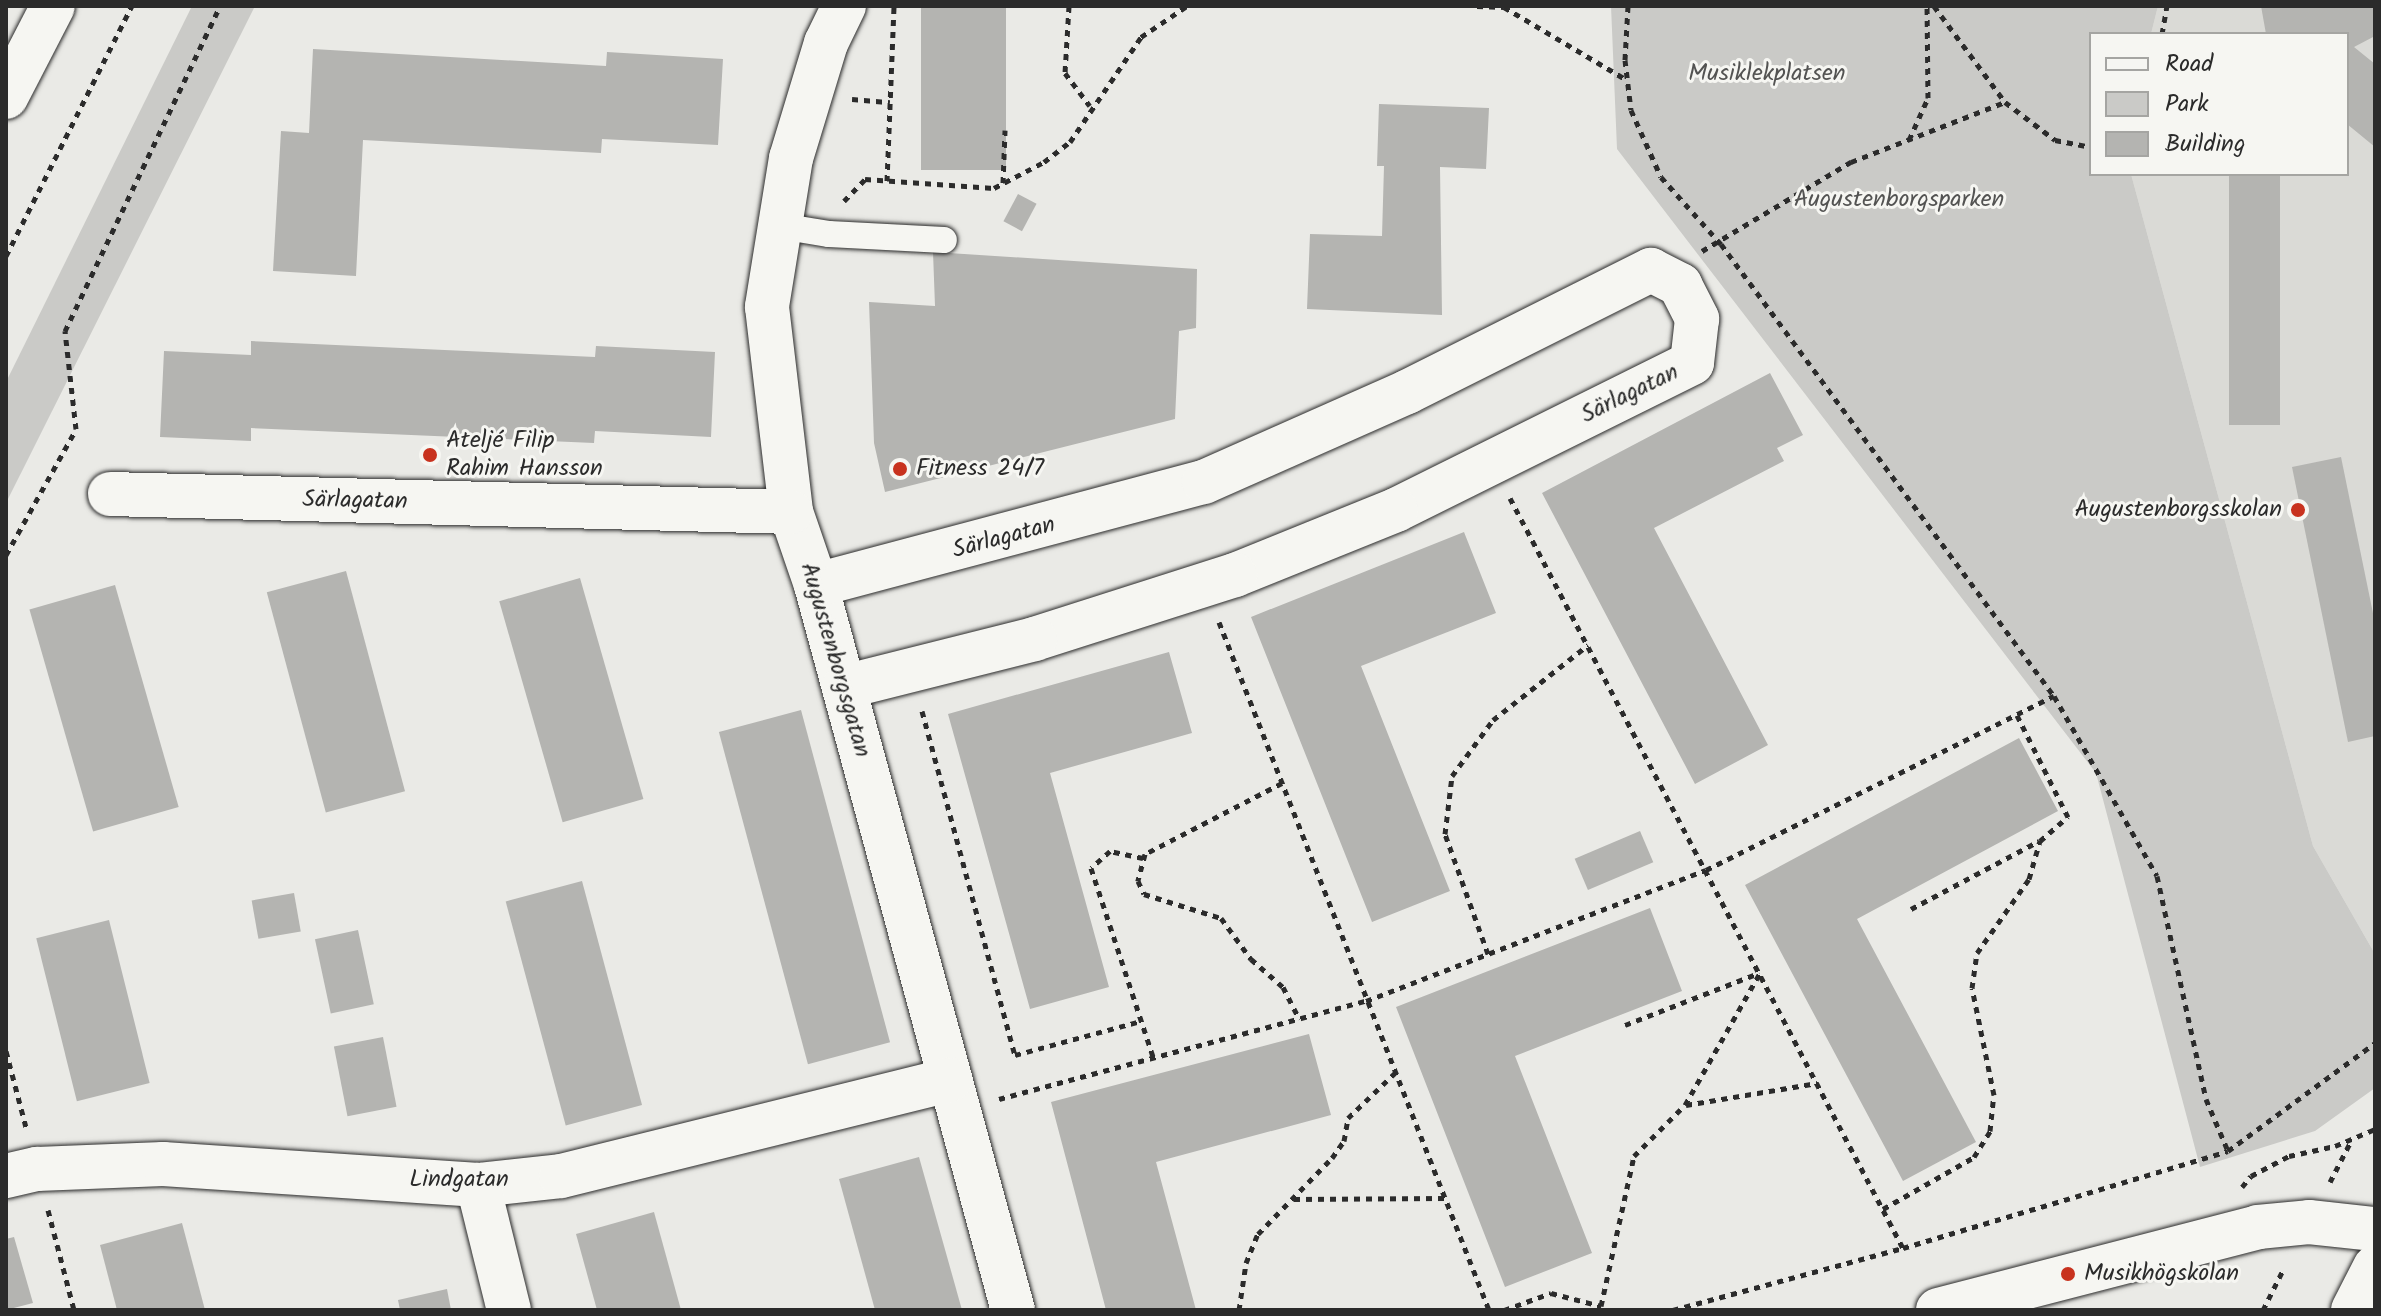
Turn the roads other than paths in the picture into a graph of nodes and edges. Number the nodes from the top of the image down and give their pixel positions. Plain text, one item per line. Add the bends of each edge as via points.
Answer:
1 (53, 6) edge
2 (844, 6) edge
3 (6, 97) edge
4 (798, 229) junction
5 (944, 240) dead end
6 (110, 494) dead end
7 (791, 512) junction
8 (816, 585) junction
9 (844, 687) junction
10 (955, 1094) junction
11 (6, 1176) edge
12 (478, 1185) junction
13 (2375, 1229) edge
14 (2375, 1267) edge
15 (509, 1310) edge
16 (1013, 1310) edge
17 (1938, 1310) edge
18 (2353, 1310) edge

1 - 3 street
2 - 4 street, Augustenborgsgatan via 826,43 791,158
4 - 5 lane
4 - 7 street, Augustenborgsgatan via 767,307
6 - 7 street, Särlagatan
7 - 8 street, Augustenborgsgatan
8 - 9 street, Augustenborgsgatan
8 - 9 street, Särlagatan via 1204,482 1407,392 1651,270 1680,285 1697,319 1692,363 1396,510 1205,584 1035,639
9 - 10 street, Augustenborgsgatan
10 - 12 street, Lindgatan via 561,1176
10 - 16 street, Augustenborgsgatan
11 - 12 street, Lindgatan via 37,1169 163,1164
12 - 15 street
13 - 17 street via 2286,1222 2202,1238
14 - 18 street

